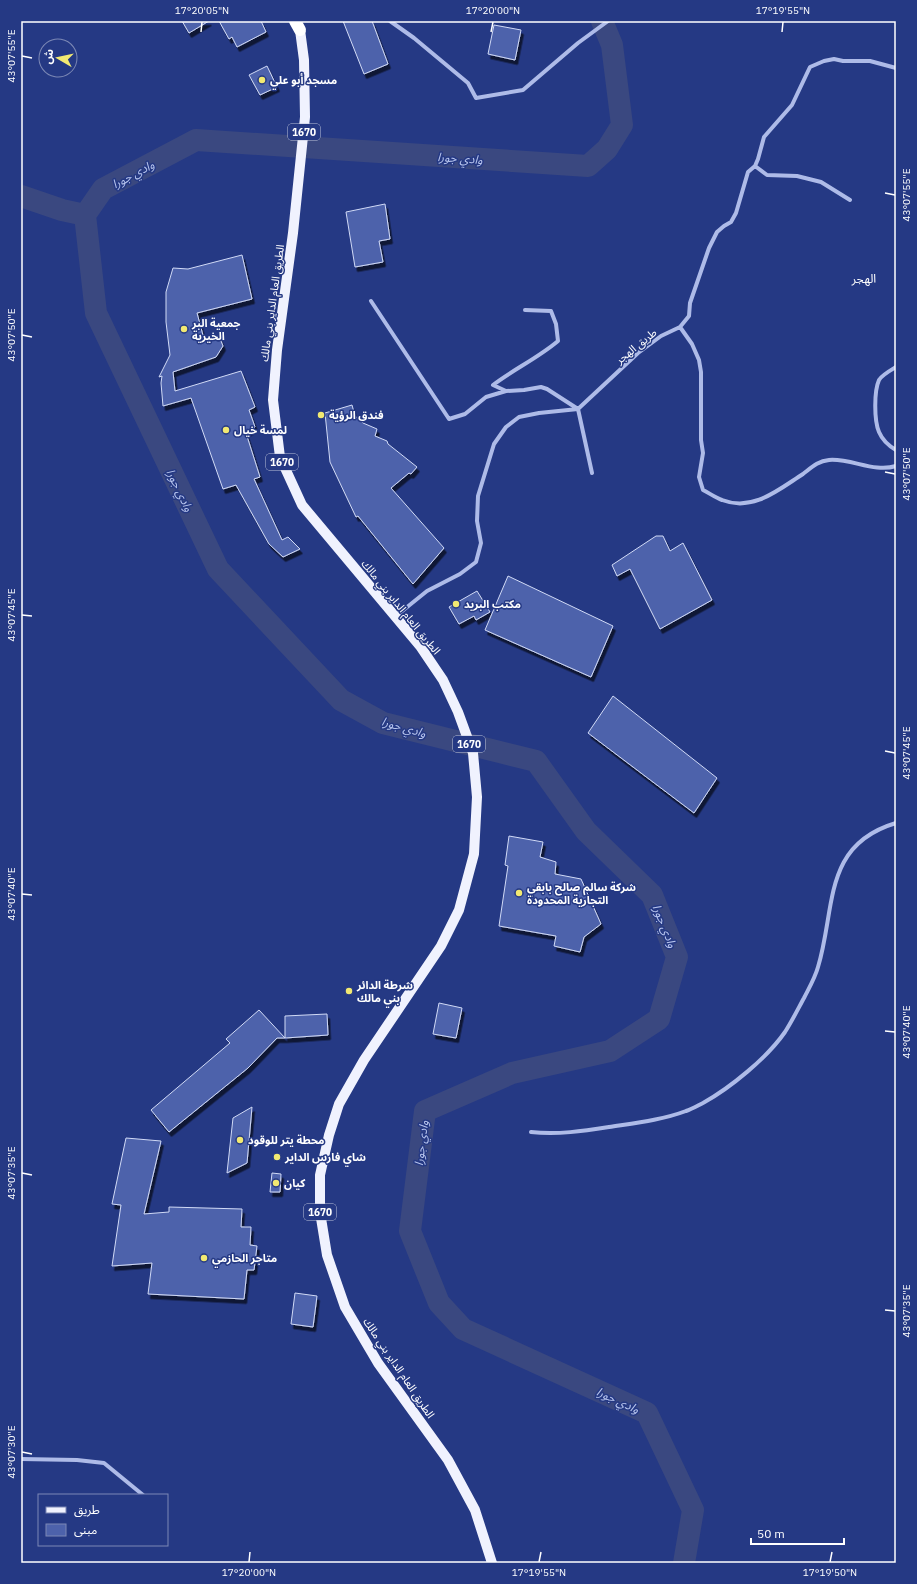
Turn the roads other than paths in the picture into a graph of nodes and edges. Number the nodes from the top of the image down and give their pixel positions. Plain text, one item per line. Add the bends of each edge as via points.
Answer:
1 (390, 21) edge
2 (608, 21) edge
3 (298, 24) edge
4 (896, 68) edge
5 (755, 166) junction
6 (850, 200) dead end
7 (371, 301) dead end
8 (525, 310) dead end
9 (680, 327) junction
10 (896, 367) edge
11 (506, 391) junction
12 (578, 409) junction
13 (896, 450) edge
14 (896, 466) edge
15 (592, 473) dead end
16 (394, 617) junction
17 (896, 823) edge
18 (531, 1132) dead end
19 (21, 1460) edge
20 (142, 1494) edge
21 (492, 1563) edge

1 - 2 street via 468,83 476,98 523,90
3 - 16 main road, الطريق العام الداير بني مالك / 1670 via 304,60 305,117 273,400 280,457 302,505
4 - 5 street via 870,60 834,59 810,67 792,104 764,137
5 - 6 street via 767,175 797,176 821,182
5 - 9 street via 748,172 731,222 717,232 709,248 690,303 689,316
7 - 11 street via 449,419 465,414 486,397
8 - 11 street via 551,311 558,341 493,385
9 - 12 street, طريق الهجر via 661,336 638,353
9 - 14 street via 697,354 701,372 703,453 699,477 703,490 723,500 744,505 763,499 818,462 831,460 890,468
10 - 13 street via 880,378 877,387 876,420 879,433
11 - 12 street via 541,387
12 - 15 street
12 - 16 street via 519,417 506,427 494,444 478,496 477,521 481,543 476,562 460,574 427,591
16 - 21 main road, الطريق العام الداير بني مالك / 1670 via 420,646 443,680 458,712 472,753 477,797 474,854 459,910 441,946 364,1060 339,1104 320,1174 320,1212 326,1255 345,1307 378,1363 448,1460 475,1510
17 - 18 street via 860,842 842,863 832,894 818,968 807,992 784,1033 745,1074 716,1096 687,1111 647,1121 590,1130 546,1134
19 - 20 street via 77,1460 104,1463

